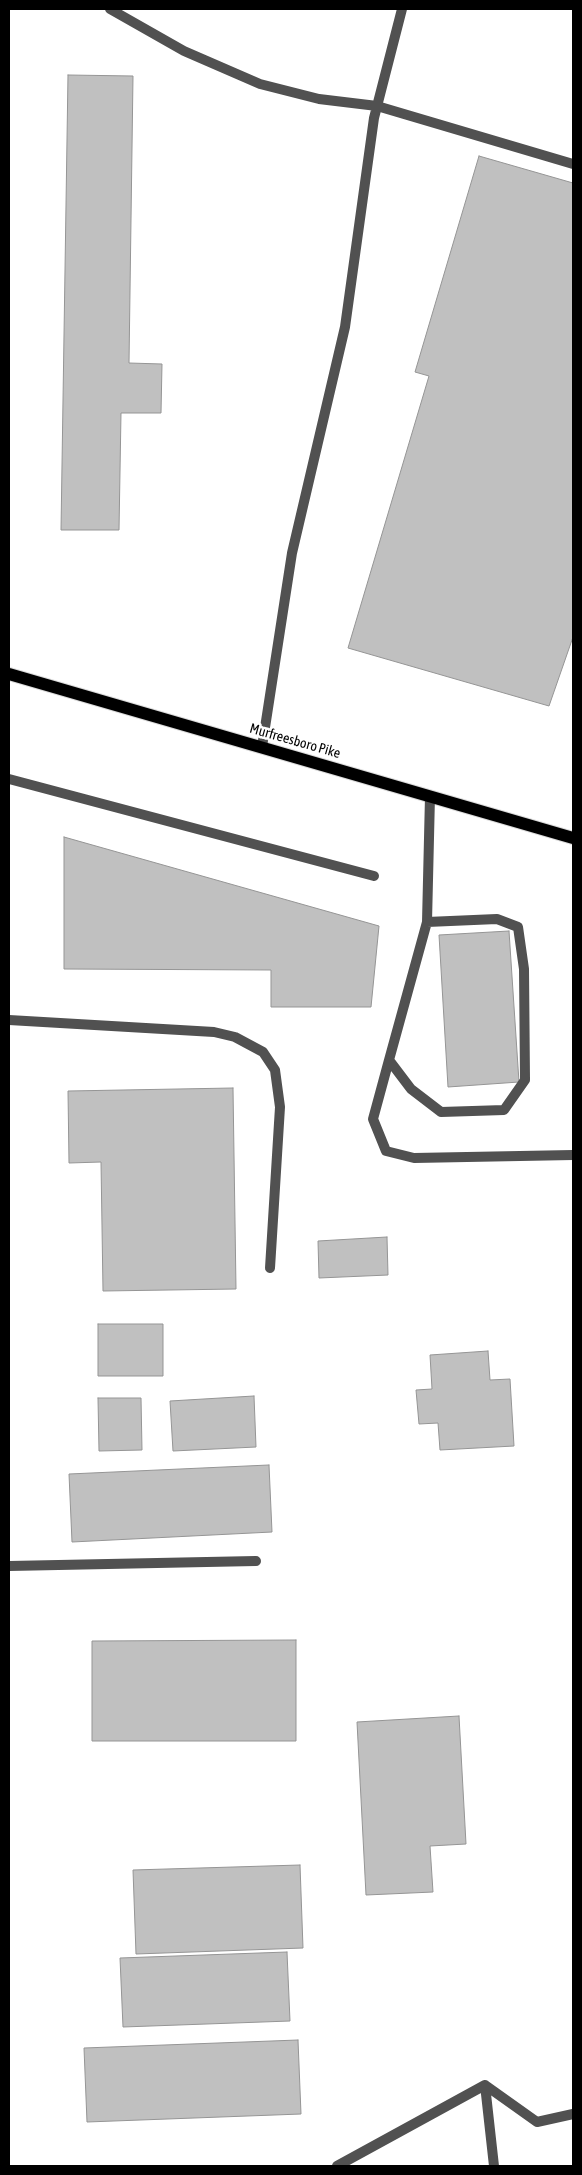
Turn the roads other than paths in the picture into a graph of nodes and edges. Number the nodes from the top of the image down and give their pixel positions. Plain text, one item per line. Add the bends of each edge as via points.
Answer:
1 (110, 9) edge
2 (402, 9) edge
3 (377, 106) junction
4 (573, 164) edge
5 (9, 674) edge
6 (262, 747) junction
7 (9, 779) edge
8 (430, 796) junction
9 (573, 838) edge
10 (374, 876) dead end
11 (427, 922) junction
12 (9, 1020) edge
13 (389, 1060) junction
14 (573, 1155) edge
15 (270, 1268) dead end
16 (256, 1561) dead end
17 (9, 1566) edge
18 (485, 2085) junction
19 (573, 2114) edge
20 (337, 2166) edge
21 (494, 2166) edge

1 - 3 lane via 184,51 260,84 319,99
2 - 3 lane
3 - 4 lane
3 - 6 lane via 345,327 292,554
5 - 6 main road, Murfreesboro Pike
6 - 8 main road, Murfreesboro Pike
7 - 10 lane
8 - 9 main road, Murfreesboro Pike
8 - 11 lane
11 - 13 lane
11 - 13 lane via 497,920 518,928 524,969 525,1080 504,1110 441,1112 411,1089
12 - 15 lane via 214,1032 235,1037 263,1052 276,1070 280,1107
13 - 14 lane via 373,1119 386,1151 414,1158
16 - 17 lane
18 - 19 lane via 537,2122
18 - 20 lane
18 - 21 lane

